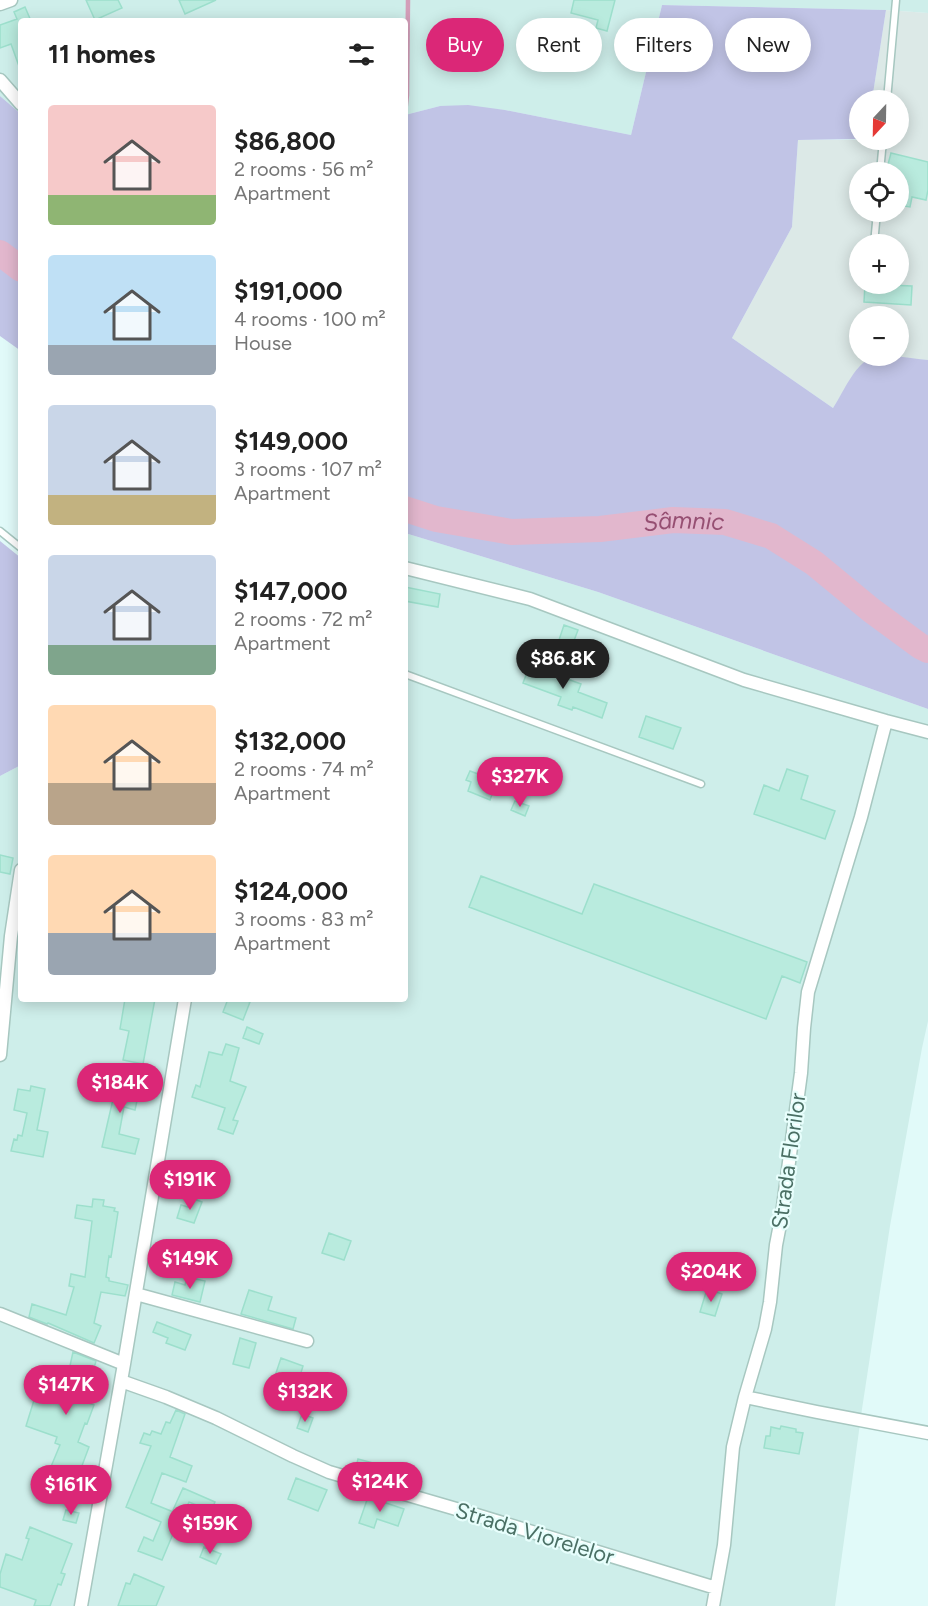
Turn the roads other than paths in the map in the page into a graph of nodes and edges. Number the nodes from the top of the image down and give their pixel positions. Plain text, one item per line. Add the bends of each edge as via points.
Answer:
1 (10, 0) edge
2 (896, 0) edge
3 (0, 4) edge
4 (0, 80) edge
5 (888, 90) edge
6 (18, 101) edge
7 (0, 531) edge
8 (18, 546) edge
9 (408, 569) edge
10 (408, 675) edge
11 (886, 722) junction
12 (928, 732) edge
13 (701, 784) dead end
14 (18, 890) edge
15 (185, 1002) edge
16 (0, 1054) edge
17 (136, 1294) junction
18 (0, 1314) edge
19 (307, 1341) dead end
20 (124, 1364) junction
21 (121, 1381) junction
22 (745, 1397) junction
23 (928, 1433) edge
24 (716, 1588) junction
25 (81, 1606) edge
26 (713, 1606) edge

1 - 3 street
2 - 5 lane
4 - 6 street
7 - 8 lane
9 - 11 street via 530,600 744,680
10 - 13 lane
11 - 12 street
11 - 22 street, Strada Florilor via 808,992 770,1302
14 - 16 street
15 - 17 street
17 - 19 street
17 - 20 street
18 - 20 street
20 - 21 street
21 - 24 street, Strada Viorelelor via 216,1418 329,1472
21 - 25 street
22 - 23 street
22 - 24 street, Strada Florilor via 733,1447
24 - 26 street, Strada Florilor

